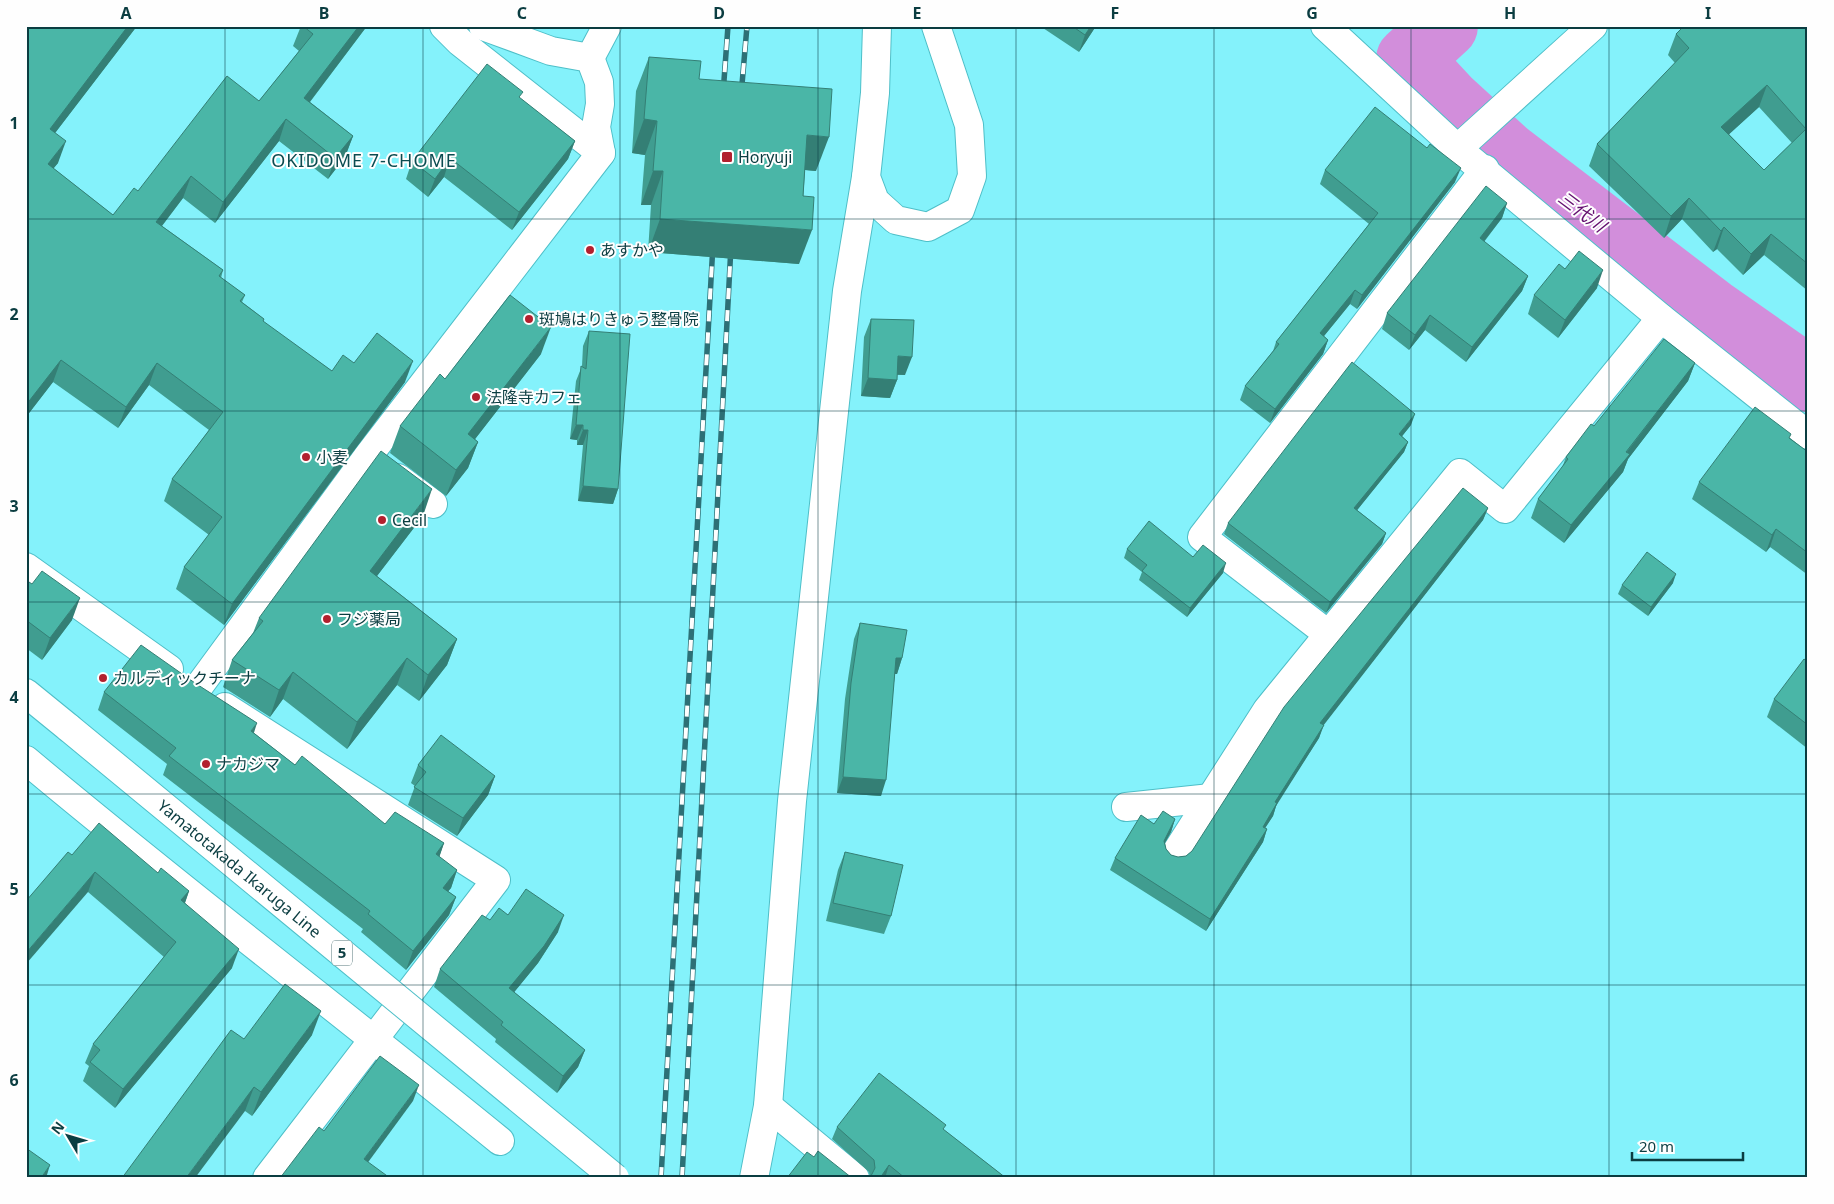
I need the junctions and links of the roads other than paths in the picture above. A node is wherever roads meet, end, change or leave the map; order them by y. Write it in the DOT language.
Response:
graph roads {
  1 [pos="444,26"];
  2 [pos="483,26"];
  3 [pos="607,26"];
  4 [pos="877,26"];
  5 [pos="936,26"];
  6 [pos="1325,26"];
  7 [pos="1593,26"];
  8 [pos="590,58"];
  9 [pos="1462,145"];
  10 [pos="601,153"];
  11 [pos="1485,169"];
  12 [pos="866,177"];
  13 [pos="1660,318"];
  14 [pos="1808,435"];
  15 [pos="368,456"];
  16 [pos="433,504"];
  17 [pos="26,567"];
  18 [pos="1328,634"];
  19 [pos="197,689"];
  20 [pos="26,693"];
  21 [pos="26,760"];
  22 [pos="1211,798"];
  23 [pos="1126,807"];
  24 [pos="1175,854"];
  25 [pos="374,1038"];
  26 [pos="768,1106"];
  27 [pos="500,1141"];
  28 [pos="267,1178"];
  29 [pos="615,1178"];
  30 [pos="754,1178"];
  31 [pos="855,1178"];
  1 -- 10 [label="street"];
  2 -- 8 [label="street"];
  3 -- 8 [label="street"];
  4 -- 12 [label="street"];
  5 -- 12 [label="street"];
  6 -- 9 [label="street"];
  7 -- 9 [label="street"];
  8 -- 10 [label="street"];
  9 -- 11 [label="street"];
  10 -- 15 [label="street"];
  11 -- 13 [label="street"];
  11 -- 18 [label="street"];
  12 -- 26 [label="street"];
  13 -- 14 [label="street"];
  13 -- 18 [label="street"];
  15 -- 16 [label="street"];
  15 -- 19 [label="street"];
  17 -- 19 [label="street"];
  18 -- 22 [label="street"];
  19 -- 25 [label="street"];
  20 -- 29 [label="street, Yamatotakada Ikaruga Line / 5, bridge"];
  21 -- 25 [label="street"];
  22 -- 23 [label="street"];
  22 -- 24 [label="street"];
  25 -- 27 [label="street"];
  25 -- 28 [label="street"];
  26 -- 30 [label="street"];
  26 -- 31 [label="street"];
}
